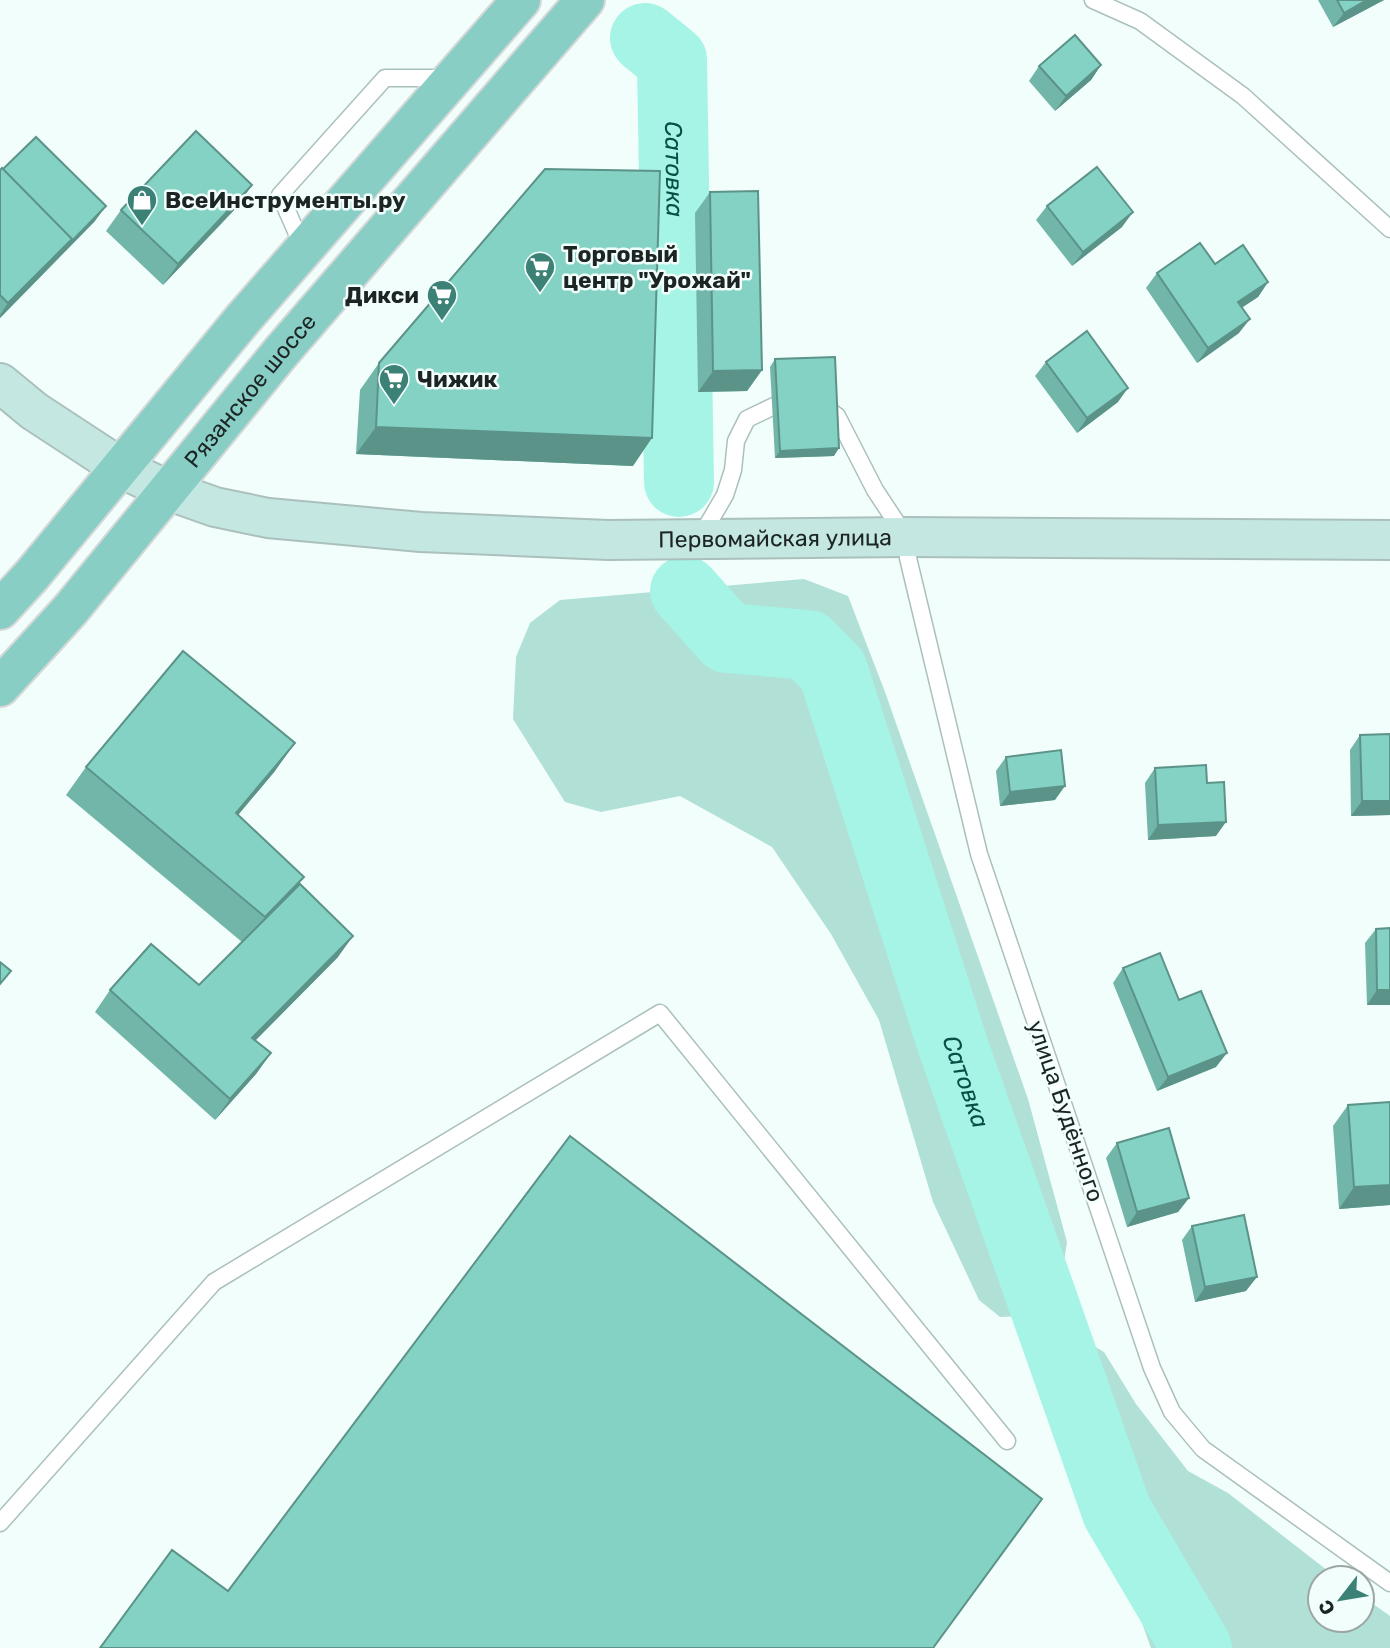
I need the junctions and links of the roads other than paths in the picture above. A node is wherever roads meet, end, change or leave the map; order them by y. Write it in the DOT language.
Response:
graph roads {
  1 [pos="522,0"];
  2 [pos="585,0"];
  3 [pos="1093,0"];
  4 [pos="453,79"];
  5 [pos="1390,229"];
  6 [pos="304,249"];
  7 [pos="0,383"];
  8 [pos="121,468"];
  9 [pos="167,489"];
  10 [pos="906,537"];
  11 [pos="700,538"];
  12 [pos="1390,540"];
  13 [pos="0,610"];
  14 [pos="0,687"];
  15 [pos="1007,1441"];
  16 [pos="0,1523"];
  17 [pos="1390,1583"];
  1 -- 4 [label="main road"];
  2 -- 9 [label="main road, Рязанское шоссе"];
  3 -- 5 [label="lane"];
  4 -- 6 [label="main road"];
  4 -- 6 [label="lane"];
  6 -- 8 [label="main road"];
  7 -- 8 [label="main road, Первомайская улица"];
  8 -- 9 [label="main road, Первомайская улица"];
  8 -- 13 [label="main road"];
  9 -- 11 [label="main road, Первомайская улица"];
  9 -- 14 [label="main road, Рязанское шоссе"];
  10 -- 11 [label="main road, Первомайская улица"];
  10 -- 11 [label="lane"];
  10 -- 12 [label="main road, Первомайская улица"];
  10 -- 17 [label="lane, улица Будённого"];
  15 -- 16 [label="lane"];
}
